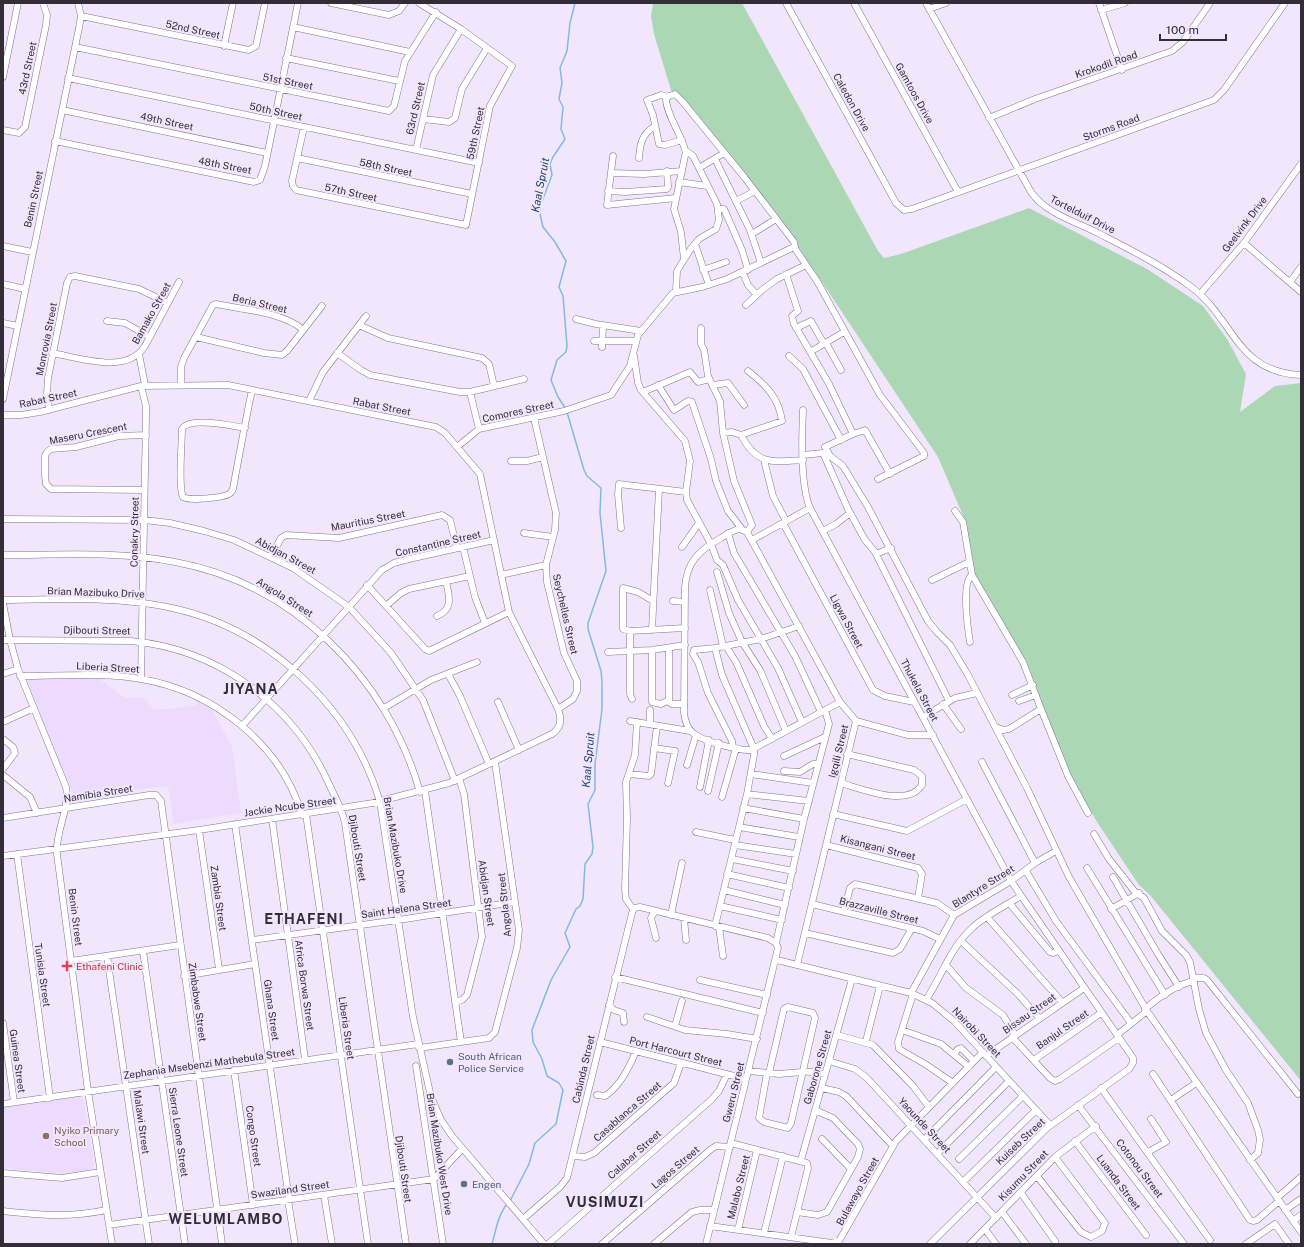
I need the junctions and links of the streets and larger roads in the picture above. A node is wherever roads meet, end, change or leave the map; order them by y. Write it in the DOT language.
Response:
graph roads {
  1 [pos="18,3"];
  2 [pos="43,3"];
  3 [pos="78,3"];
  4 [pos="233,3"];
  5 [pos="265,3"];
  6 [pos="298,3"];
  7 [pos="331,3"];
  8 [pos="405,3"];
  9 [pos="419,3"];
  10 [pos="786,3"];
  11 [pos="854,3"];
  12 [pos="926,3"];
  13 [pos="946,3"];
  14 [pos="1099,3"];
  15 [pos="1125,3"];
  16 [pos="1210,3"];
  17 [pos="1285,3"];
  18 [pos="929,9"];
  19 [pos="1101,10"];
  20 [pos="436,12"];
  21 [pos="81,16"];
  22 [pos="293,27"];
  23 [pos="461,29"];
  24 [pos="224,46"];
  25 [pos="74,47"];
  26 [pos="487,48"];
  27 [pos="410,52"];
  28 [pos="286,58"];
  29 [pos="4,66"];
  30 [pos="1122,70"];
  31 [pos="3,78"];
  32 [pos="68,78"];
  33 [pos="399,81"];
  34 [pos="279,89"];
  35 [pos="668,97"];
  36 [pos="62,110"];
  37 [pos="989,118"];
  38 [pos="423,119"];
  39 [pos="273,120"];
  40 [pos="655,126"];
  41 [pos="304,127"];
  42 [pos="3,130"];
  43 [pos="682,140"];
  44 [pos="55,141"];
  45 [pos="416,150"];
  46 [pos="267,152"];
  47 [pos="686,152"];
  48 [pos="724,153"];
  49 [pos="613,156"];
  50 [pos="297,158"];
  51 [pos="639,158"];
  52 [pos="715,160"];
  53 [pos="479,163"];
  54 [pos="1301,164"];
  55 [pos="699,168"];
  56 [pos="1019,170"];
  57 [pos="667,171"];
  58 [pos="682,171"];
  59 [pos="611,173"];
  60 [pos="680,182"];
  61 [pos="707,186"];
  62 [pos="608,191"];
  63 [pos="755,192"];
  64 [pos="958,192"];
  65 [pos="472,194"];
  66 [pos="676,198"];
  67 [pos="736,201"];
  68 [pos="719,209"];
  69 [pos="901,209"];
  70 [pos="776,219"];
  71 [pos="467,224"];
  72 [pos="752,234"];
  73 [pos="1244,243"];
  74 [pos="695,244"];
  75 [pos="3,246"];
  76 [pos="795,247"];
  77 [pos="32,252"];
  78 [pos="684,259"];
  79 [pos="726,262"];
  80 [pos="761,263"];
  81 [pos="806,265"];
  82 [pos="1301,267"];
  83 [pos="703,270"];
  84 [pos="745,271"];
  85 [pos="786,274"];
  86 [pos="179,282"];
  87 [pos="1290,282"];
  88 [pos="3,284"];
  89 [pos="709,286"];
  90 [pos="25,289"];
  91 [pos="676,291"];
  92 [pos="1301,292"];
  93 [pos="1200,294"];
  94 [pos="757,295"];
  95 [pos="168,303"];
  96 [pos="746,305"];
  97 [pos="322,306"];
  98 [pos="366,316"];
  99 [pos="576,319"];
  100 [pos="106,321"];
  101 [pos="3,323"];
  102 [pos="359,325"];
  103 [pos="795,325"];
  104 [pos="18,326"];
  105 [pos="603,326"];
  106 [pos="787,326"];
  107 [pos="701,328"];
  108 [pos="303,330"];
  109 [pos="641,331"];
  110 [pos="844,332"];
  111 [pos="196,337"];
  112 [pos="150,338"];
  113 [pos="594,341"];
  114 [pos="635,341"];
  115 [pos="825,343"];
  116 [pos="602,344"];
  117 [pos="810,352"];
  118 [pos="52,353"];
  119 [pos="337,353"];
  120 [pos="139,354"];
  121 [pos="634,354"];
  122 [pos="789,356"];
  123 [pos="841,370"];
  124 [pos="748,371"];
  125 [pos="1301,375"];
  126 [pos="524,378"];
  127 [pos="711,382"];
  128 [pos="181,385"];
  129 [pos="658,385"];
  130 [pos="143,386"];
  131 [pos="494,386"];
  132 [pos="252,390"];
  133 [pos="470,392"];
  134 [pos="643,392"];
  135 [pos="3,399"];
  136 [pos="309,401"];
  137 [pos="744,406"];
  138 [pos="49,410"];
  139 [pos="803,410"];
  140 [pos="3,415"];
  141 [pos="534,418"];
  142 [pos="244,428"];
  143 [pos="479,430"];
  144 [pos="723,433"];
  145 [pos="853,434"];
  146 [pos="146,435"];
  147 [pos="741,435"];
  148 [pos="841,440"];
  149 [pos="457,447"];
  150 [pos="543,457"];
  151 [pos="803,458"];
  152 [pos="764,460"];
  153 [pos="511,461"];
  154 [pos="890,474"];
  155 [pos="878,480"];
  156 [pos="659,489"];
  157 [pos="144,490"];
  158 [pos="686,492"];
  159 [pos="810,508"];
  160 [pos="955,511"];
  161 [pos="850,513"];
  162 [pos="3,519"];
  163 [pos="144,520"];
  164 [pos="784,522"];
  165 [pos="699,523"];
  166 [pos="621,528"];
  167 [pos="745,530"];
  168 [pos="823,531"];
  169 [pos="524,533"];
  170 [pos="728,533"];
  171 [pos="553,537"];
  172 [pos="494,540"];
  173 [pos="752,540"];
  174 [pos="711,544"];
  175 [pos="682,547"];
  176 [pos="460,548"];
  177 [pos="891,548"];
  178 [pos="876,554"];
  179 [pos="3,555"];
  180 [pos="271,557"];
  181 [pos="144,558"];
  182 [pos="969,562"];
  183 [pos="546,565"];
  184 [pos="718,572"];
  185 [pos="501,575"];
  186 [pos="972,575"];
  187 [pos="470,576"];
  188 [pos="932,580"];
  189 [pos="446,581"];
  190 [pos="367,585"];
  191 [pos="710,590"];
  192 [pos="3,601"];
  193 [pos="654,601"];
  194 [pos="674,601"];
  195 [pos="143,602"];
  196 [pos="685,602"];
  197 [pos="387,605"];
  198 [pos="349,606"];
  199 [pos="510,612"];
  200 [pos="437,616"];
  201 [pos="485,623"];
  202 [pos="799,626"];
  203 [pos="685,628"];
  204 [pos="652,630"];
  205 [pos="630,631"];
  206 [pos="780,633"];
  207 [pos="322,634"];
  208 [pos="761,638"];
  209 [pos="6,640"];
  210 [pos="142,642"];
  211 [pos="742,642"];
  212 [pos="970,642"];
  213 [pos="685,645"];
  214 [pos="724,646"];
  215 [pos="669,648"];
  216 [pos="715,648"];
  217 [pos="652,650"];
  218 [pos="632,651"];
  219 [pos="608,652"];
  220 [pos="477,662"];
  221 [pos="18,668"];
  222 [pos="293,669"];
  223 [pos="3,674"];
  224 [pos="448,674"];
  225 [pos="20,676"];
  226 [pos="141,679"];
  227 [pos="1033,686"];
  228 [pos="416,690"];
  229 [pos="977,693"];
  230 [pos="1036,695"];
  231 [pos="1012,696"];
  232 [pos="267,698"];
  233 [pos="632,699"];
  234 [pos="669,700"];
  235 [pos="1019,701"];
  236 [pos="498,702"];
  237 [pos="840,702"];
  238 [pos="914,702"];
  239 [pos="946,703"];
  240 [pos="684,704"];
  241 [pos="34,708"];
  242 [pos="384,708"];
  243 [pos="558,709"];
  244 [pos="1041,709"];
  245 [pos="650,710"];
  246 [pos="823,711"];
  247 [pos="922,717"];
  248 [pos="561,721"];
  249 [pos="630,721"];
  250 [pos="856,721"];
  251 [pos="3,722"];
  252 [pos="637,722"];
  253 [pos="802,722"];
  254 [pos="650,724"];
  255 [pos="242,726"];
  256 [pos="656,726"];
  257 [pos="996,727"];
  258 [pos="961,729"];
  259 [pos="690,730"];
  260 [pos="786,731"];
  261 [pos="933,735"];
  262 [pos="696,736"];
  263 [pos="825,737"];
  264 [pos="3,739"];
  265 [pos="772,739"];
  266 [pos="708,740"];
  267 [pos="719,743"];
  268 [pos="734,747"];
  269 [pos="654,748"];
  270 [pos="754,748"];
  271 [pos="519,750"];
  272 [pos="847,754"];
  273 [pos="784,756"];
  274 [pos="982,762"];
  275 [pos="492,763"];
  276 [pos="817,764"];
  277 [pos="687,765"];
  278 [pos="3,769"];
  279 [pos="784,771"];
  280 [pos="629,774"];
  281 [pos="751,774"];
  282 [pos="3,775"];
  283 [pos="457,780"];
  284 [pos="668,783"];
  285 [pos="813,783"];
  286 [pos="841,783"];
  287 [pos="700,787"];
  288 [pos="423,791"];
  289 [pos="708,791"];
  290 [pos="747,794"];
  291 [pos="722,797"];
  292 [pos="966,799"];
  293 [pos="809,801"];
  294 [pos="380,802"];
  295 [pos="66,807"];
  296 [pos="743,808"];
  297 [pos="341,809"];
  298 [pos="37,813"];
  299 [pos="1088,813"];
  300 [pos="833,814"];
  301 [pos="304,815"];
  302 [pos="3,818"];
  303 [pos="804,818"];
  304 [pos="272,819"];
  305 [pos="235,824"];
  306 [pos="739,828"];
  307 [pos="199,830"];
  308 [pos="696,832"];
  309 [pos="164,834"];
  310 [pos="1094,834"];
  311 [pos="799,837"];
  312 [pos="735,843"];
  313 [pos="826,845"];
  314 [pos="57,849"];
  315 [pos="1056,851"];
  316 [pos="17,854"];
  317 [pos="796,854"];
  318 [pos="3,856"];
  319 [pos="732,859"];
  320 [pos="682,863"];
  321 [pos="1035,863"];
  322 [pos="1087,868"];
  323 [pos="793,871"];
  324 [pos="1026,871"];
  325 [pos="727,874"];
  326 [pos="1113,878"];
  327 [pos="1011,881"];
  328 [pos="789,888"];
  329 [pos="724,890"];
  330 [pos="1139,893"];
  331 [pos="1021,896"];
  332 [pos="918,898"];
  333 [pos="1126,901"];
  334 [pos="515,902"];
  335 [pos="812,904"];
  336 [pos="1010,904"];
  337 [pos="785,905"];
  338 [pos="720,906"];
  339 [pos="479,908"];
  340 [pos="634,908"];
  341 [pos="1111,909"];
  342 [pos="655,911"];
  343 [pos="844,911"];
  344 [pos="443,913"];
  345 [pos="671,915"];
  346 [pos="954,915"];
  347 [pos="988,917"];
  348 [pos="684,918"];
  349 [pos="398,920"];
  350 [pos="782,920"];
  351 [pos="360,925"];
  352 [pos="717,926"];
  353 [pos="912,928"];
  354 [pos="324,930"];
  355 [pos="805,933"];
  356 [pos="288,935"];
  357 [pos="656,938"];
  358 [pos="940,939"];
  359 [pos="252,940"];
  360 [pos="686,940"];
  361 [pos="961,941"];
  362 [pos="776,944"];
  363 [pos="180,945"];
  364 [pos="143,951"];
  365 [pos="1058,951"];
  366 [pos="107,956"];
  367 [pos="723,956"];
  368 [pos="776,960"];
  369 [pos="71,961"];
  370 [pos="255,964"];
  371 [pos="797,965"];
  372 [pos="946,965"];
  373 [pos="219,970"];
  374 [pos="184,976"];
  375 [pos="615,977"];
  376 [pos="852,979"];
  377 [pos="700,980"];
  378 [pos="1194,980"];
  379 [pos="880,986"];
  380 [pos="1179,987"];
  381 [pos="1084,988"];
  382 [pos="912,993"];
  383 [pos="768,995"];
  384 [pos="1165,995"];
  385 [pos="926,1000"];
  386 [pos="682,1001"];
  387 [pos="455,1002"];
  388 [pos="1062,1002"];
  389 [pos="609,1005"];
  390 [pos="1146,1010"];
  391 [pos="1101,1013"];
  392 [pos="763,1014"];
  393 [pos="646,1017"];
  394 [pos="1039,1018"];
  395 [pos="624,1022"];
  396 [pos="3,1023"];
  397 [pos="1131,1023"];
  398 [pos="675,1026"];
  399 [pos="902,1030"];
  400 [pos="836,1035"];
  401 [pos="1013,1036"];
  402 [pos="1118,1036"];
  403 [pos="757,1039"];
  404 [pos="866,1041"];
  405 [pos="461,1042"];
  406 [pos="600,1042"];
  407 [pos="419,1046"];
  408 [pos="377,1049"];
  409 [pos="636,1051"];
  410 [pos="341,1054"];
  411 [pos="954,1054"];
  412 [pos="985,1054"];
  413 [pos="306,1059"];
  414 [pos="1034,1060"];
  415 [pos="829,1061"];
  416 [pos="974,1061"];
  417 [pos="681,1063"];
  418 [pos="1133,1063"];
  419 [pos="270,1065"];
  420 [pos="416,1066"];
  421 [pos="968,1067"];
  422 [pos="996,1067"];
  423 [pos="234,1070"];
  424 [pos="749,1071"];
  425 [pos="802,1071"];
  426 [pos="768,1073"];
  427 [pos="726,1074"];
  428 [pos="825,1074"];
  429 [pos="1153,1074"];
  430 [pos="198,1076"];
  431 [pos="746,1079"];
  432 [pos="162,1080"];
  433 [pos="1010,1081"];
  434 [pos="953,1083"];
  435 [pos="1196,1083"];
  436 [pos="126,1085"];
  437 [pos="822,1088"];
  438 [pos="1101,1088"];
  439 [pos="88,1091"];
  440 [pos="1298,1094"];
  441 [pos="597,1095"];
  442 [pos="1023,1096"];
  443 [pos="50,1098"];
  444 [pos="1171,1100"];
  445 [pos="14,1102"];
  446 [pos="3,1104"];
  447 [pos="1078,1105"];
  448 [pos="929,1107"];
  449 [pos="815,1110"];
  450 [pos="1036,1110"];
  451 [pos="1151,1118"];
  452 [pos="911,1126"];
  453 [pos="1050,1126"];
  454 [pos="1096,1126"];
  455 [pos="822,1139"];
  456 [pos="924,1140"];
  457 [pos="1075,1141"];
  458 [pos="730,1145"];
  459 [pos="893,1146"];
  460 [pos="462,1149"];
  461 [pos="757,1150"];
  462 [pos="1148,1152"];
  463 [pos="937,1154"];
  464 [pos="573,1156"];
  465 [pos="783,1156"];
  466 [pos="1055,1157"];
  467 [pos="959,1159"];
  468 [pos="801,1160"];
  469 [pos="1250,1160"];
  470 [pos="851,1169"];
  471 [pos="100,1172"];
  472 [pos="3,1173"];
  473 [pos="1037,1176"];
  474 [pos="1301,1178"];
  475 [pos="434,1179"];
  476 [pos="963,1182"];
  477 [pos="396,1184"];
  478 [pos="360,1189"];
  479 [pos="1021,1193"];
  480 [pos="324,1195"];
  481 [pos="976,1196"];
  482 [pos="288,1199"];
  483 [pos="1278,1199"];
  484 [pos="1301,1199"];
  485 [pos="253,1204"];
  486 [pos="106,1210"];
  487 [pos="217,1210"];
  488 [pos="714,1210"];
  489 [pos="1285,1210"];
  490 [pos="3,1211"];
  491 [pos="797,1212"];
  492 [pos="1002,1212"];
  493 [pos="181,1215"];
  494 [pos="1301,1215"];
  495 [pos="996,1218"];
  496 [pos="523,1219"];
  497 [pos="146,1220"];
  498 [pos="1293,1221"];
  499 [pos="109,1225"];
  500 [pos="710,1226"];
  501 [pos="985,1229"];
  502 [pos="738,1230"];
  503 [pos="1300,1230"];
  504 [pos="764,1233"];
  505 [pos="1146,1234"];
  506 [pos="791,1237"];
  507 [pos="1210,1240"];
  508 [pos="111,1244"];
  509 [pos="150,1244"];
  510 [pos="186,1244"];
  511 [pos="222,1244"];
  512 [pos="296,1244"];
  513 [pos="332,1244"];
  514 [pos="368,1244"];
  515 [pos="406,1244"];
  516 [pos="444,1244"];
  517 [pos="544,1244"];
  518 [pos="548,1244"];
  519 [pos="602,1244"];
  520 [pos="654,1244"];
  521 [pos="706,1244"];
  522 [pos="930,1244"];
  523 [pos="970,1244"];
  524 [pos="996,1244"];
  525 [pos="1026,1244"];
  526 [pos="1056,1244"];
  527 [pos="1184,1244"];
  528 [pos="1246,1244"];
  529 [pos="1289,1244"];
  1 -- 29 [label="street"];
  2 -- 42 [label="street, 43rd Street"];
  3 -- 21 [label="street, Benin Street"];
  4 -- 24 [label="street"];
  5 -- 24 [label="street, 52nd Street"];
  6 -- 22 [label="street, 48th Street"];
  7 -- 8 [label="street"];
  9 -- 20 [label="street, 59th Street"];
  10 -- 69 [label="street, Caledon Drive"];
  11 -- 64 [label="street, Gamtoos Drive"];
  12 -- 18 [label="street, Tortelduif Drive"];
  13 -- 18 [label="street"];
  14 -- 19 [label="street"];
  15 -- 19 [label="street"];
  16 -- 30 [label="street, Krokodil Road"];
  17 -- 56 [label="street, Storms Road"];
  18 -- 37 [label="street, Tortelduif Drive"];
  19 -- 30 [label="street"];
  20 -- 23 [label="street, 59th Street"];
  20 -- 27 [label="street, 51st Street"];
  21 -- 24 [label="street, 52nd Street"];
  21 -- 25 [label="street, Benin Street"];
  22 -- 27 [label="street"];
  22 -- 28 [label="street, 48th Street"];
  23 -- 26 [label="street, 59th Street"];
  23 -- 38 [label="street, 63rd Street"];
  25 -- 32 [label="street, Benin Street"];
  25 -- 34 [label="street, 51st Street"];
  26 -- 38 [label="street"];
  26 -- 53 [label="street, 59th Street"];
  27 -- 33 [label="street, 51st Street"];
  28 -- 33 [label="street"];
  28 -- 34 [label="street, 48th Street"];
  29 -- 31 [label="street"];
  30 -- 37 [label="street, Krokodil Road"];
  32 -- 36 [label="street, Benin Street"];
  32 -- 39 [label="street, 50th Street"];
  33 -- 34 [label="street, 51st Street"];
  34 -- 39 [label="street, 48th Street"];
  35 -- 40 [label="street"];
  35 -- 43 [label="street"];
  35 -- 48 [label="street"];
  36 -- 44 [label="street, Benin Street"];
  36 -- 46 [label="street, 49th Street"];
  37 -- 56 [label="street, Tortelduif Drive"];
  38 -- 45 [label="street, 63rd Street"];
  39 -- 41 [label="street, 50th Street"];
  39 -- 46 [label="street, 48th Street"];
  40 -- 43 [label="street"];
  40 -- 51 [label="street"];
  41 -- 45 [label="street, 50th Street"];
  41 -- 50 [label="street, 57th Street"];
  43 -- 47 [label="street"];
  44 -- 46 [label="street, 48th Street"];
  44 -- 77 [label="street, Benin Street"];
  45 -- 53 [label="street, 50th Street"];
  47 -- 55 [label="street"];
  47 -- 58 [label="street"];
  48 -- 52 [label="street"];
  48 -- 63 [label="street"];
  49 -- 59 [label="street"];
  50 -- 65 [label="street, 58th Street"];
  50 -- 71 [label="street, 57th Street"];
  52 -- 55 [label="street"];
  52 -- 67 [label="street"];
  53 -- 65 [label="street, 59th Street"];
  54 -- 73 [label="street, Geelvink Drive"];
  55 -- 61 [label="street"];
  56 -- 64 [label="street, Storms Road"];
  56 -- 93 [label="street, Tortelduif Drive"];
  57 -- 58 [label="street"];
  57 -- 59 [label="street"];
  57 -- 62 [label="street"];
  58 -- 60 [label="street"];
  59 -- 62 [label="street"];
  60 -- 61 [label="street"];
  60 -- 66 [label="street"];
  61 -- 68 [label="street"];
  62 -- 66 [label="street"];
  63 -- 67 [label="street"];
  63 -- 70 [label="street"];
  64 -- 69 [label="street, Storms Road"];
  65 -- 71 [label="street, 59th Street"];
  66 -- 78 [label="street"];
  67 -- 72 [label="street"];
  68 -- 74 [label="street"];
  68 -- 84 [label="street"];
  70 -- 72 [label="street"];
  70 -- 76 [label="street"];
  72 -- 80 [label="street"];
  73 -- 87 [label="street"];
  73 -- 93 [label="street, Geelvink Drive"];
  74 -- 78 [label="street"];
  74 -- 83 [label="street"];
  75 -- 77 [label="street"];
  76 -- 80 [label="street"];
  76 -- 81 [label="street"];
  77 -- 90 [label="street, Benin Street"];
  78 -- 91 [label="street"];
  79 -- 83 [label="street"];
  80 -- 84 [label="street"];
  81 -- 85 [label="street"];
  81 -- 110 [label="street"];
  82 -- 87 [label="street"];
  83 -- 89 [label="street"];
  84 -- 89 [label="street"];
  84 -- 94 [label="street"];
  85 -- 94 [label="street"];
  85 -- 103 [label="street"];
  86 -- 95 [label="street, Bamako Street"];
  87 -- 92 [label="street"];
  88 -- 90 [label="street"];
  89 -- 91 [label="street"];
  90 -- 104 [label="street, Benin Street"];
  91 -- 109 [label="street"];
  93 -- 125 [label="street, Tortelduif Drive"];
  94 -- 96 [label="street"];
  95 -- 112 [label="street, Bamako Street"];
  95 -- 118 [label="street, Monrovia Street"];
  97 -- 108 [label="street"];
  98 -- 102 [label="street"];
  99 -- 105 [label="street"];
  100 -- 112 [label="street"];
  101 -- 104 [label="street"];
  102 -- 119 [label="street"];
  102 -- 131 [label="street"];
  103 -- 106 [label="street"];
  103 -- 115 [label="street"];
  103 -- 117 [label="street"];
  104 -- 135 [label="street, Benin Street"];
  105 -- 109 [label="street"];
  105 -- 116 [label="street"];
  107 -- 127 [label="street"];
  108 -- 111 [label="street"];
  108 -- 111 [label="street, Beria Street"];
  109 -- 114 [label="street"];
  110 -- 115 [label="street"];
  110 -- 154 [label="street"];
  111 -- 128 [label="street"];
  112 -- 120 [label="street, Bamako Street"];
  113 -- 116 [label="street"];
  114 -- 116 [label="street"];
  114 -- 121 [label="street"];
  115 -- 117 [label="street"];
  115 -- 123 [label="street"];
  117 -- 145 [label="street"];
  118 -- 120 [label="street, Bamako Street"];
  118 -- 138 [label="street, Monrovia Street"];
  119 -- 133 [label="street"];
  119 -- 136 [label="street"];
  120 -- 130 [label="street, Bamako Street"];
  121 -- 134 [label="street"];
  121 -- 141 [label="street, Comores Street"];
  122 -- 148 [label="street"];
  124 -- 147 [label="street"];
  126 -- 131 [label="street"];
  127 -- 129 [label="street"];
  127 -- 137 [label="street"];
  127 -- 144 [label="street"];
  128 -- 130 [label="street, Rabat Street"];
  128 -- 132 [label="street, Rabat Street"];
  129 -- 134 [label="street"];
  129 -- 167 [label="street, Igqili Street"];
  130 -- 138 [label="street, Rabat Street"];
  130 -- 146 [label="street, Conakry Street"];
  131 -- 133 [label="street"];
  132 -- 136 [label="street, Rabat Street"];
  132 -- 142 [label="street"];
  133 -- 143 [label="street"];
  134 -- 158 [label="street"];
  136 -- 149 [label="street, Rabat Street"];
  138 -- 140 [label="street, Rabat Street"];
  139 -- 151 [label="street, Thukela Street"];
  141 -- 143 [label="street, Comores Street"];
  141 -- 150 [label="street, Seychelles Street"];
  142 -- 142 [label="street"];
  143 -- 149 [label="street, Comores Street"];
  144 -- 147 [label="street"];
  144 -- 167 [label="street"];
  145 -- 148 [label="street"];
  145 -- 154 [label="street"];
  146 -- 157 [label="street, Conakry Street"];
  146 -- 157 [label="street, Maseru Crescent"];
  147 -- 152 [label="street"];
  148 -- 177 [label="street"];
  149 -- 172 [label="street, Rabat Street"];
  150 -- 153 [label="street"];
  150 -- 171 [label="street, Seychelles Street"];
  151 -- 152 [label="street"];
  151 -- 159 [label="street, Thukela Street"];
  151 -- 161 [label="street"];
  152 -- 164 [label="street, Ligwa Street"];
  154 -- 155 [label="street"];
  156 -- 158 [label="street"];
  156 -- 166 [label="street"];
  156 -- 193 [label="street"];
  157 -- 163 [label="street, Conakry Street"];
  158 -- 165 [label="street"];
  159 -- 164 [label="street"];
  159 -- 168 [label="street, Thukela Street"];
  160 -- 182 [label="street"];
  161 -- 168 [label="street"];
  161 -- 178 [label="street"];
  162 -- 163 [label="street, Abidjan Street"];
  163 -- 180 [label="street, Abidjan Street"];
  163 -- 181 [label="street, Conakry Street"];
  164 -- 173 [label="street"];
  164 -- 238 [label="street, Ligwa Street"];
  165 -- 174 [label="street"];
  165 -- 175 [label="street"];
  167 -- 170 [label="street"];
  167 -- 173 [label="street, Igqili Street"];
  168 -- 238 [label="street, Thukela Street"];
  169 -- 171 [label="street"];
  170 -- 174 [label="street"];
  170 -- 206 [label="street, Gweru Street"];
  171 -- 183 [label="street, Seychelles Street"];
  172 -- 176 [label="street, Constantine Street"];
  172 -- 185 [label="street, Rabat Street"];
  173 -- 202 [label="street, Igqili Street"];
  174 -- 196 [label="street"];
  174 -- 208 [label="street"];
  176 -- 180 [label="street, Mauritius Street"];
  176 -- 187 [label="street"];
  176 -- 190 [label="street, Constantine Street"];
  177 -- 178 [label="street"];
  177 -- 229 [label="street"];
  178 -- 239 [label="street"];
  179 -- 181 [label="street, Angola Street"];
  180 -- 198 [label="street, Abidjan Street"];
  181 -- 195 [label="street, Conakry Street"];
  181 -- 207 [label="street, Angola Street"];
  182 -- 186 [label="street"];
  182 -- 188 [label="street"];
  183 -- 185 [label="street"];
  183 -- 243 [label="street, Seychelles Street"];
  184 -- 211 [label="street"];
  185 -- 199 [label="street, Rabat Street"];
  186 -- 212 [label="street"];
  186 -- 227 [label="street"];
  187 -- 189 [label="street"];
  187 -- 201 [label="street"];
  189 -- 197 [label="street"];
  189 -- 200 [label="street"];
  190 -- 197 [label="street"];
  190 -- 198 [label="street, Constantine Street"];
  191 -- 214 [label="street"];
  192 -- 195 [label="street, Brian Mazibuko Drive"];
  192 -- 209 [label="street, Benin Street"];
  193 -- 204 [label="street"];
  193 -- 205 [label="street"];
  194 -- 196 [label="street"];
  195 -- 210 [label="street, Conakry Street"];
  195 -- 222 [label="street, Brian Mazibuko Drive"];
  196 -- 203 [label="street"];
  197 -- 201 [label="street"];
  198 -- 207 [label="street, Constantine Street"];
  198 -- 228 [label="street, Abidjan Street"];
  199 -- 201 [label="street"];
  199 -- 243 [label="street, Rabat Street"];
  202 -- 206 [label="street"];
  202 -- 237 [label="street, Igqili Street"];
  203 -- 204 [label="street"];
  203 -- 213 [label="street"];
  204 -- 205 [label="street"];
  205 -- 218 [label="street"];
  206 -- 208 [label="street"];
  206 -- 246 [label="street, Gweru Street"];
  207 -- 222 [label="street, Constantine Street"];
  207 -- 242 [label="street, Angola Street"];
  208 -- 211 [label="street"];
  208 -- 253 [label="street"];
  209 -- 210 [label="street, Djibouti Street"];
  209 -- 221 [label="street, Benin Street"];
  210 -- 226 [label="street, Conakry Street"];
  210 -- 232 [label="street, Djibouti Street"];
  211 -- 214 [label="street"];
  211 -- 260 [label="street"];
  213 -- 215 [label="street"];
  213 -- 240 [label="street"];
  214 -- 216 [label="street"];
  214 -- 265 [label="street"];
  215 -- 217 [label="street"];
  215 -- 234 [label="street"];
  216 -- 268 [label="street"];
  216 -- 270 [label="street"];
  217 -- 218 [label="street"];
  217 -- 234 [label="street"];
  218 -- 219 [label="street"];
  218 -- 233 [label="street"];
  220 -- 224 [label="street"];
  221 -- 223 [label="street"];
  221 -- 225 [label="street, Benin Street"];
  222 -- 232 [label="street, Constantine Street"];
  222 -- 294 [label="street, Brian Mazibuko Drive"];
  224 -- 228 [label="street"];
  224 -- 275 [label="street, Angola Street"];
  225 -- 226 [label="street, Liberia Street"];
  225 -- 241 [label="street, Benin Street"];
  226 -- 255 [label="street, Liberia Street"];
  227 -- 230 [label="street"];
  227 -- 231 [label="street"];
  228 -- 242 [label="street"];
  228 -- 283 [label="street, Abidjan Street"];
  229 -- 239 [label="street"];
  229 -- 257 [label="street"];
  230 -- 235 [label="street"];
  230 -- 244 [label="street"];
  232 -- 255 [label="street, Constantine Street"];
  232 -- 297 [label="street, Djibouti Street"];
  234 -- 240 [label="street"];
  236 -- 271 [label="street"];
  237 -- 246 [label="street"];
  237 -- 250 [label="street, Igqili Street"];
  238 -- 247 [label="street, Thukela Street"];
  239 -- 247 [label="street"];
  239 -- 258 [label="street"];
  240 -- 259 [label="street"];
  241 -- 251 [label="street"];
  241 -- 295 [label="street, Benin Street"];
  242 -- 288 [label="street, Angola Street"];
  243 -- 248 [label="street, Rabat Street"];
  244 -- 257 [label="street"];
  244 -- 299 [label="street"];
  245 -- 254 [label="street"];
  246 -- 253 [label="street"];
  246 -- 263 [label="street, Gweru Street"];
  247 -- 261 [label="street, Thukela Street"];
  248 -- 271 [label="street, Jackie Ncube Street"];
  249 -- 252 [label="street"];
  250 -- 261 [label="street"];
  250 -- 272 [label="street, Igqili Street"];
  252 -- 254 [label="street"];
  252 -- 280 [label="street"];
  253 -- 260 [label="street"];
  254 -- 256 [label="street"];
  255 -- 301 [label="street, Liberia Street"];
  256 -- 259 [label="street"];
  256 -- 269 [label="street"];
  257 -- 315 [label="street"];
  259 -- 262 [label="street"];
  260 -- 265 [label="street"];
  261 -- 292 [label="street, Thukela Street"];
  262 -- 266 [label="street"];
  262 -- 277 [label="street"];
  263 -- 273 [label="street"];
  263 -- 276 [label="street, Gweru Street"];
  264 -- 278 [label="street"];
  265 -- 270 [label="street"];
  266 -- 267 [label="street"];
  266 -- 287 [label="street"];
  267 -- 268 [label="street"];
  267 -- 289 [label="street"];
  268 -- 270 [label="street"];
  268 -- 291 [label="street"];
  269 -- 280 [label="street"];
  269 -- 284 [label="street"];
  270 -- 281 [label="street"];
  271 -- 275 [label="street, Jackie Ncube Street"];
  272 -- 286 [label="street, Igqili Street"];
  272 -- 286 [label="street"];
  274 -- 321 [label="street"];
  275 -- 283 [label="street, Jackie Ncube Street"];
  275 -- 334 [label="street, Angola Street"];
  276 -- 279 [label="street"];
  276 -- 285 [label="street, Gweru Street"];
  280 -- 340 [label="street"];
  281 -- 285 [label="street"];
  281 -- 290 [label="street"];
  282 -- 298 [label="street"];
  283 -- 288 [label="street, Jackie Ncube Street"];
  283 -- 339 [label="street, Abidjan Street"];
  285 -- 293 [label="street, Gweru Street"];
  286 -- 300 [label="street, Igqili Street"];
  288 -- 294 [label="street, Jackie Ncube Street"];
  288 -- 344 [label="street, Angola Street"];
  290 -- 293 [label="street"];
  290 -- 296 [label="street"];
  292 -- 300 [label="street"];
  292 -- 327 [label="street, Thukela Street"];
  293 -- 303 [label="street, Gweru Street"];
  294 -- 297 [label="street, Jackie Ncube Street"];
  294 -- 349 [label="street, Brian Mazibuko Drive"];
  295 -- 298 [label="street, Namibia Street"];
  295 -- 309 [label="street, Namibia Street"];
  295 -- 314 [label="street, Benin Street"];
  296 -- 303 [label="street"];
  296 -- 306 [label="street"];
  297 -- 301 [label="street, Jackie Ncube Street"];
  297 -- 351 [label="street, Djibouti Street"];
  298 -- 302 [label="street, Namibia Street"];
  300 -- 313 [label="street, Igqili Street"];
  301 -- 304 [label="street, Jackie Ncube Street"];
  301 -- 354 [label="street, Liberia Street"];
  303 -- 311 [label="street, Gweru Street"];
  304 -- 305 [label="street, Jackie Ncube Street"];
  304 -- 356 [label="street, Africa Borwa Street"];
  305 -- 307 [label="street, Jackie Ncube Street"];
  305 -- 359 [label="street, Ghana Street"];
  306 -- 311 [label="street"];
  306 -- 312 [label="street"];
  307 -- 309 [label="street, Jackie Ncube Street"];
  307 -- 373 [label="street, Zambia Street"];
  308 -- 312 [label="street"];
  309 -- 314 [label="street, Jackie Ncube Street"];
  309 -- 363 [label="street, Zimbabwe Street"];
  310 -- 330 [label="street"];
  311 -- 317 [label="street, Gweru Street"];
  312 -- 317 [label="street"];
  312 -- 319 [label="street"];
  313 -- 332 [label="street, Kisangani Street"];
  313 -- 335 [label="street, Igqili Street"];
  314 -- 316 [label="street, Jackie Ncube Street"];
  314 -- 369 [label="street, Benin Street"];
  315 -- 321 [label="street, Blantyre Street"];
  315 -- 390 [label="street"];
  316 -- 318 [label="street, Jackie Ncube Street"];
  316 -- 443 [label="street, Tunisia Street"];
  317 -- 323 [label="street, Gweru Street"];
  319 -- 323 [label="street"];
  319 -- 325 [label="street"];
  320 -- 345 [label="street"];
  321 -- 324 [label="street, Blantyre Street"];
  322 -- 341 [label="street"];
  323 -- 328 [label="street, Gweru Street"];
  324 -- 327 [label="street, Blantyre Street"];
  324 -- 397 [label="street"];
  325 -- 328 [label="street"];
  325 -- 329 [label="street"];
  326 -- 333 [label="street"];
  327 -- 331 [label="street, Thukela Street"];
  327 -- 346 [label="street, Blantyre Street"];
  328 -- 337 [label="street, Gweru Street"];
  329 -- 337 [label="street"];
  329 -- 338 [label="street"];
  330 -- 333 [label="street"];
  330 -- 378 [label="street"];
  331 -- 336 [label="street"];
  331 -- 365 [label="street, Thukela Street"];
  332 -- 343 [label="street"];
  332 -- 346 [label="street"];
  333 -- 341 [label="street"];
  333 -- 380 [label="street"];
  334 -- 339 [label="street, Saint Helena Street"];
  334 -- 405 [label="street, Angola Street"];
  335 -- 343 [label="street, Brazzaville Street"];
  335 -- 355 [label="street, Igqili Street"];
  336 -- 347 [label="street"];
  336 -- 365 [label="street"];
  337 -- 350 [label="street, Gweru Street"];
  338 -- 350 [label="street"];
  338 -- 352 [label="street"];
  339 -- 344 [label="street, Saint Helena Street"];
  339 -- 387 [label="street, Abidjan Street"];
  340 -- 342 [label="street"];
  340 -- 375 [label="street, Cabinda Street"];
  341 -- 384 [label="street"];
  342 -- 345 [label="street"];
  342 -- 357 [label="street"];
  343 -- 353 [label="street, Brazzaville Street"];
  344 -- 349 [label="street, Saint Helena Street"];
  344 -- 387 [label="street, Angola Street"];
  345 -- 348 [label="street"];
  346 -- 358 [label="street, Blantyre Street"];
  347 -- 361 [label="street"];
  347 -- 388 [label="street"];
  348 -- 352 [label="street"];
  348 -- 360 [label="street"];
  349 -- 351 [label="street, Saint Helena Street"];
  349 -- 407 [label="street, Brian Mazibuko Drive"];
  350 -- 362 [label="street, Gweru Street"];
  351 -- 354 [label="street, Saint Helena Street"];
  351 -- 408 [label="street, Djibouti Street"];
  352 -- 362 [label="street"];
  352 -- 367 [label="street"];
  353 -- 355 [label="street"];
  353 -- 358 [label="street, Brazzaville Street"];
  354 -- 356 [label="street, Saint Helena Street"];
  354 -- 410 [label="street, Liberia Street"];
  355 -- 371 [label="street, Igqili Street"];
  356 -- 359 [label="street, Saint Helena Street"];
  356 -- 413 [label="street, Africa Borwa Street"];
  358 -- 382 [label="street, Blantyre Street"];
  359 -- 370 [label="street, Ghana Street"];
  361 -- 372 [label="street"];
  361 -- 394 [label="street"];
  362 -- 368 [label="street, Gweru Street"];
  363 -- 364 [label="street"];
  363 -- 374 [label="street, Zimbabwe Street"];
  364 -- 366 [label="street"];
  364 -- 432 [label="street, Sierra Leone Street"];
  365 -- 381 [label="street, Thukela Street"];
  366 -- 369 [label="street"];
  366 -- 436 [label="street, Malawi Street"];
  368 -- 371 [label="street, Nairobi Street"];
  368 -- 383 [label="street, Gweru Street"];
  369 -- 439 [label="street, Benin Street"];
  370 -- 373 [label="street"];
  370 -- 419 [label="street, Ghana Street"];
  371 -- 376 [label="street, Nairobi Street"];
  372 -- 385 [label="street"];
  372 -- 401 [label="street"];
  373 -- 374 [label="street"];
  374 -- 430 [label="street, Zimbabwe Street"];
  375 -- 389 [label="street, Cabinda Street"];
  375 -- 392 [label="street"];
  376 -- 379 [label="street, Nairobi Street"];
  376 -- 400 [label="street, Gaborone Street"];
  377 -- 383 [label="street"];
  378 -- 380 [label="street"];
  378 -- 440 [label="street"];
  378 -- 469 [label="street"];
  379 -- 382 [label="street, Nairobi Street"];
  379 -- 404 [label="street"];
  380 -- 384 [label="street"];
  381 -- 388 [label="street, Bissau Street"];
  381 -- 391 [label="street, Thukela Street"];
  382 -- 385 [label="street, Nairobi Street"];
  382 -- 399 [label="street, Blantyre Street"];
  383 -- 392 [label="street, Gweru Street"];
  384 -- 390 [label="street"];
  385 -- 412 [label="street, Nairobi Street"];
  386 -- 398 [label="street"];
  387 -- 405 [label="street, Angola Street"];
  388 -- 394 [label="street, Bissau Street"];
  389 -- 395 [label="street"];
  389 -- 406 [label="street, Cabinda Street"];
  390 -- 397 [label="street"];
  390 -- 435 [label="street"];
  391 -- 402 [label="street, Thukela Street"];
  391 -- 414 [label="street, Banjul Street"];
  392 -- 403 [label="street, Gweru Street"];
  393 -- 398 [label="street"];
  394 -- 401 [label="street, Bissau Street"];
  396 -- 445 [label="street, Guinea Street"];
  397 -- 402 [label="street"];
  398 -- 403 [label="street"];
  399 -- 411 [label="street"];
  399 -- 434 [label="street, Blantyre Street"];
  400 -- 404 [label="street"];
  400 -- 415 [label="street, Gaborone Street"];
  401 -- 412 [label="street, Bissau Street"];
  401 -- 414 [label="street"];
  402 -- 414 [label="street"];
  402 -- 418 [label="street, Thukela Street"];
  403 -- 424 [label="street, Gweru Street"];
  404 -- 448 [label="street"];
  405 -- 407 [label="street, Angola Street"];
  406 -- 409 [label="street, Port Harcourt Street"];
  406 -- 464 [label="street, Cabinda Street"];
  407 -- 408 [label="street, Zephania Msebenzi Mathebula Street"];
  407 -- 460 [label="street, Brian Mazibuko Drive"];
  408 -- 410 [label="street, Zephania Msebenzi Mathebula Street"];
  408 -- 477 [label="street, Djibouti Street"];
  409 -- 417 [label="street, Port Harcourt Street"];
  409 -- 441 [label="street"];
  410 -- 413 [label="street, Zephania Msebenzi Mathebula Street"];
  410 -- 478 [label="street, Liberia Street"];
  411 -- 416 [label="street"];
  411 -- 421 [label="street"];
  412 -- 416 [label="street, Bissau Street"];
  412 -- 422 [label="street, Nairobi Street"];
  413 -- 419 [label="street, Zephania Msebenzi Mathebula Street"];
  415 -- 428 [label="street, Gaborone Street"];
  415 -- 452 [label="street, Yaounde Street"];
  416 -- 421 [label="street, Bissau Street"];
  417 -- 427 [label="street, Port Harcourt Street"];
  417 -- 464 [label="street, Casablanca Street"];
  418 -- 438 [label="street, Kuiseb Street"];
  419 -- 423 [label="street, Zephania Msebenzi Mathebula Street"];
  419 -- 482 [label="street, Ghana Street"];
  420 -- 475 [label="street, Brian Mazibuko West Drive"];
  421 -- 434 [label="street, Bissau Street"];
  422 -- 433 [label="street, Nairobi Street"];
  422 -- 456 [label="street"];
  423 -- 430 [label="street, Zephania Msebenzi Mathebula Street"];
  423 -- 485 [label="street, Congo Street"];
  424 -- 426 [label="street"];
  424 -- 431 [label="street, Gweru Street"];
  425 -- 426 [label="street"];
  425 -- 426 [label="street"];
  425 -- 426 [label="street"];
  425 -- 428 [label="street"];
  427 -- 431 [label="street, Port Harcourt Street"];
  427 -- 518 [label="street, Calabar Street"];
  428 -- 437 [label="street, Gaborone Street"];
  429 -- 444 [label="street"];
  430 -- 432 [label="street, Zephania Msebenzi Mathebula Street"];
  430 -- 487 [label="street, Zimbabwe Street"];
  431 -- 458 [label="street, Gweru Street"];
  432 -- 436 [label="street, Zephania Msebenzi Mathebula Street"];
  432 -- 493 [label="street, Sierra Leone Street"];
  433 -- 442 [label="street, Nairobi Street"];
  433 -- 463 [label="street"];
  434 -- 448 [label="street, Bulawayo Street"];
  435 -- 444 [label="street"];
  435 -- 469 [label="street"];
  436 -- 439 [label="street, Zephania Msebenzi Mathebula Street"];
  436 -- 497 [label="street, Malawi Street"];
  437 -- 449 [label="street, Gaborone Street"];
  437 -- 459 [label="street"];
  438 -- 447 [label="street, Kuiseb Street"];
  438 -- 462 [label="street"];
  439 -- 443 [label="street, Zephania Msebenzi Mathebula Street"];
  439 -- 471 [label="street, Benin Street"];
  442 -- 450 [label="street, Nairobi Street"];
  442 -- 467 [label="street"];
  443 -- 445 [label="street, Zephania Msebenzi Mathebula Street"];
  444 -- 483 [label="street"];
  445 -- 446 [label="street, Zephania Msebenzi Mathebula Street"];
  447 -- 453 [label="street, Kuiseb Street"];
  447 -- 454 [label="street, Cotonou Street"];
  448 -- 452 [label="street, Bulawayo Street"];
  449 -- 468 [label="street, Gaborone Street"];
  449 -- 470 [label="street"];
  450 -- 453 [label="street, Nairobi Street"];
  450 -- 476 [label="street"];
  451 -- 462 [label="street"];
  452 -- 456 [label="street, Yaounde Street"];
  452 -- 459 [label="street, Bulawayo Street"];
  453 -- 481 [label="street, Kuiseb Street"];
  454 -- 457 [label="street, Kisumu Street"];
  454 -- 527 [label="street, Cotonou Street"];
  455 -- 470 [label="street"];
  456 -- 463 [label="street, Yaounde Street"];
  457 -- 466 [label="street, Kisumu Street"];
  457 -- 505 [label="street, Luanda Street"];
  458 -- 461 [label="street"];
  458 -- 488 [label="street, Gweru Street"];
  458 -- 519 [label="street, Lagos Street"];
  459 -- 506 [label="street, Bulawayo Street"];
  460 -- 475 [label="street"];
  460 -- 496 [label="street, Brian Mazibuko Drive"];
  461 -- 465 [label="street"];
  461 -- 502 [label="street, Malabo Street"];
  462 -- 507 [label="street"];
  463 -- 476 [label="street, Yaounde Street"];
  464 -- 496 [label="street, Cabinda Street"];
  465 -- 468 [label="street"];
  465 -- 504 [label="street"];
  466 -- 473 [label="street, Kisumu Street"];
  466 -- 473 [label="street"];
  468 -- 491 [label="street"];
  469 -- 483 [label="street"];
  470 -- 491 [label="street"];
  471 -- 472 [label="street"];
  471 -- 486 [label="street, Benin Street"];
  473 -- 479 [label="street, Kisumu Street"];
  474 -- 483 [label="street"];
  475 -- 477 [label="street, Swaziland Street"];
  475 -- 516 [label="street, Brian Mazibuko West Drive"];
  476 -- 481 [label="street, Yaounde Street"];
  477 -- 478 [label="street, Swaziland Street"];
  477 -- 515 [label="street, Djibouti Street"];
  478 -- 480 [label="street, Swaziland Street"];
  478 -- 514 [label="street, Liberia Street"];
  479 -- 492 [label="street, Kisumu Street"];
  479 -- 526 [label="street"];
  480 -- 482 [label="street, Swaziland Street"];
  480 -- 513 [label="street"];
  481 -- 495 [label="street, Yaounde Street"];
  481 -- 522 [label="street, Kuiseb Street"];
  482 -- 485 [label="street, Swaziland Street"];
  482 -- 512 [label="street, Ghana Street"];
  483 -- 489 [label="street"];
  484 -- 489 [label="street"];
  485 -- 487 [label="street, Swaziland Street"];
  486 -- 490 [label="street"];
  486 -- 499 [label="street, Benin Street"];
  487 -- 493 [label="street, Swaziland Street"];
  487 -- 511 [label="street, Zimbabwe Street"];
  488 -- 500 [label="street, Gweru Street"];
  488 -- 520 [label="street"];
  489 -- 498 [label="street"];
  491 -- 506 [label="street"];
  492 -- 495 [label="street, Kisumu Street"];
  492 -- 525 [label="street"];
  493 -- 497 [label="street, Swaziland Street"];
  493 -- 510 [label="street, Sierra Leone Street"];
  494 -- 498 [label="street"];
  495 -- 501 [label="street, Kisumu Street"];
  496 -- 517 [label="street, Brian Mazibuko Drive"];
  497 -- 499 [label="street, Swaziland Street"];
  497 -- 509 [label="street, Malawi Street"];
  498 -- 503 [label="street"];
  499 -- 508 [label="street, Benin Street"];
  500 -- 502 [label="street, Bulawayo Street"];
  500 -- 521 [label="street, Gweru Street"];
  501 -- 523 [label="street, Kisumu Street"];
  501 -- 524 [label="street"];
  502 -- 504 [label="street, Bulawayo Street"];
  504 -- 506 [label="street, Bulawayo Street"];
  528 -- 529 [label="street"];
}
